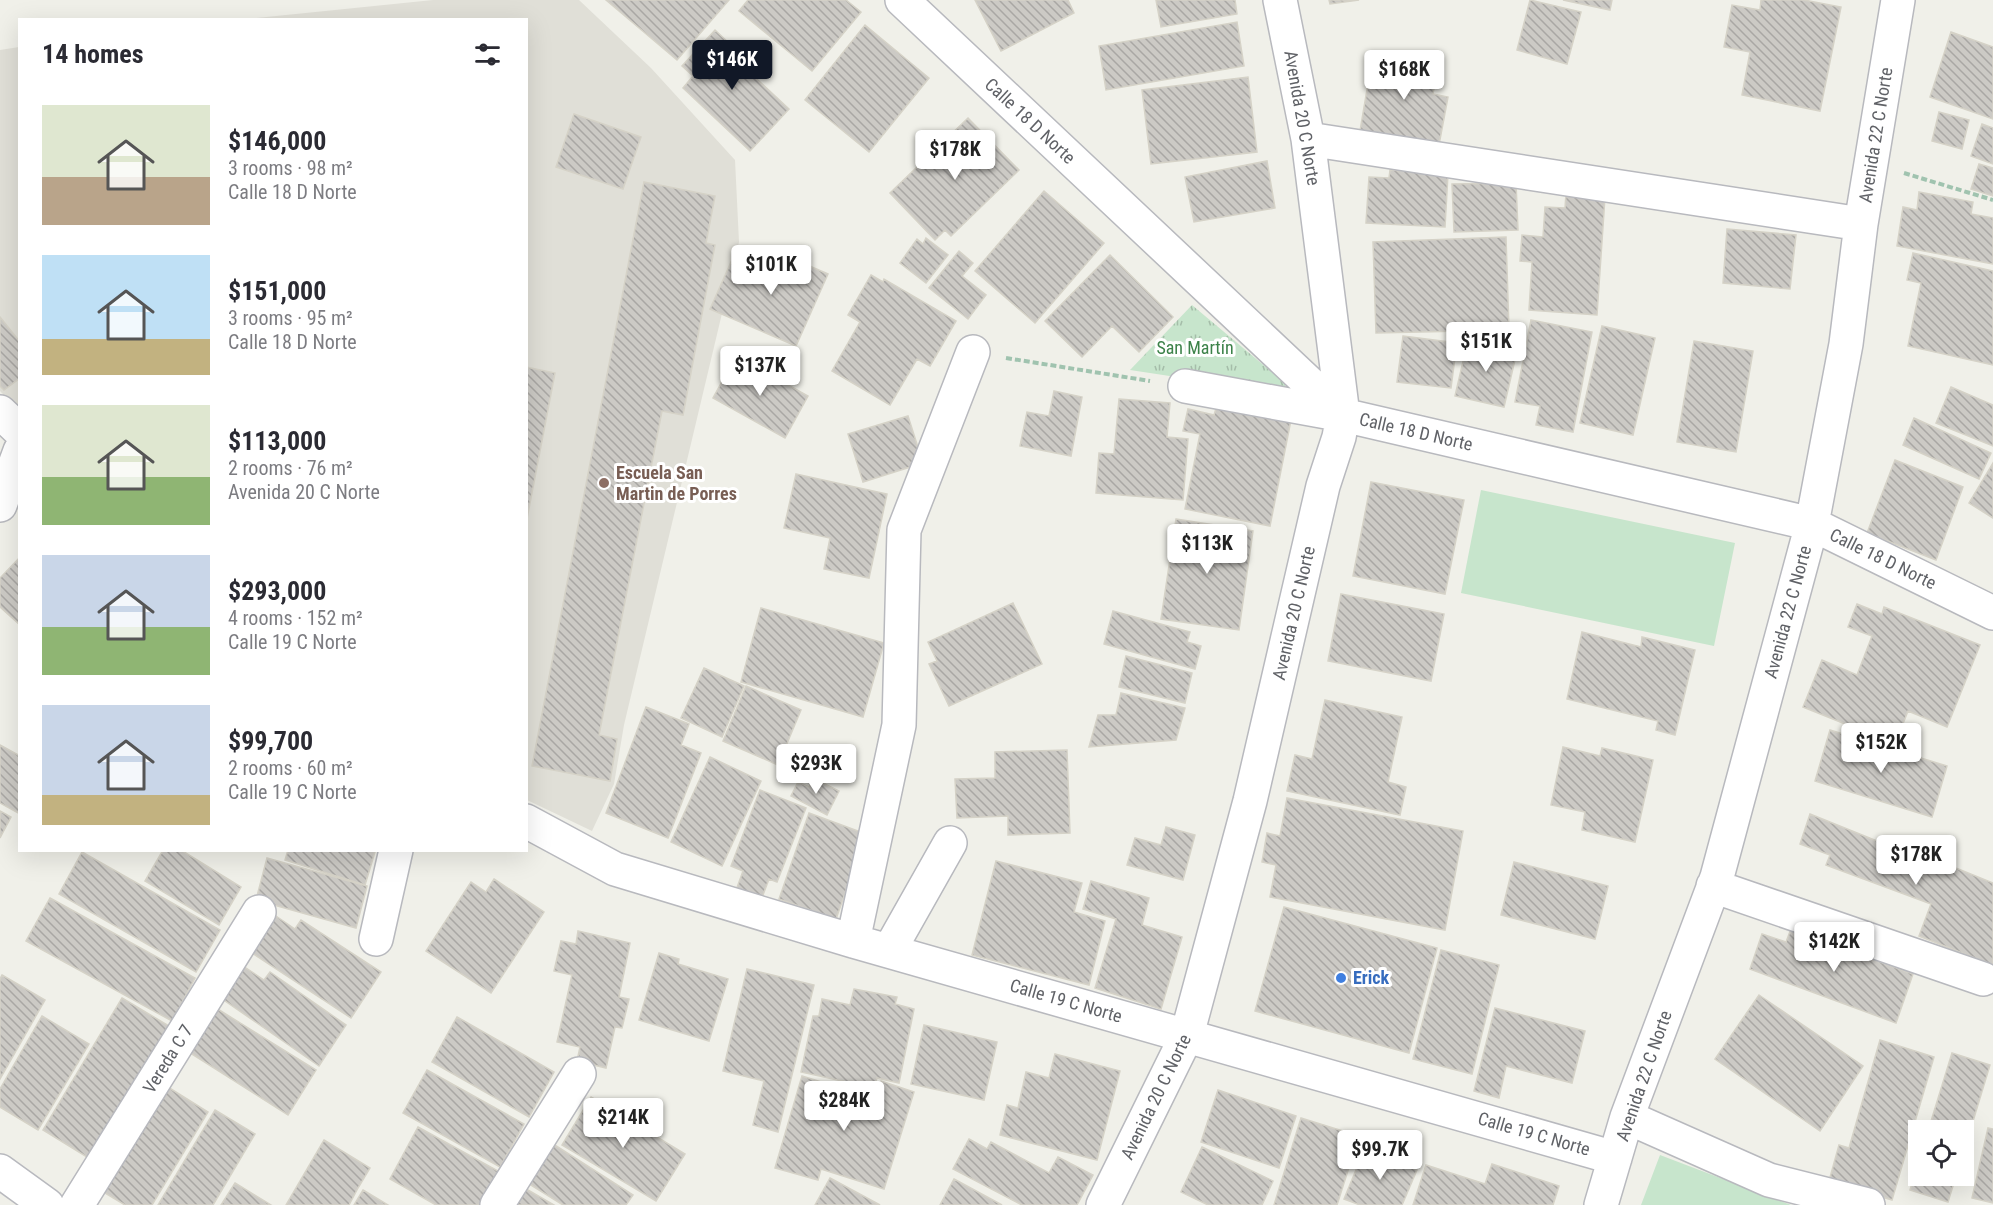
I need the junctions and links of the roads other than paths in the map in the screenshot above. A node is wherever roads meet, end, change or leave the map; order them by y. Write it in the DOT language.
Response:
graph roads {
  1 [pos="902,0"];
  2 [pos="1280,0"];
  3 [pos="1898,0"];
  4 [pos="1308,139"];
  5 [pos="1861,224"];
  6 [pos="973,352"];
  7 [pos="1185,386"];
  8 [pos="0,412"];
  9 [pos="1343,415"];
  10 [pos="18,429"];
  11 [pos="18,456"];
  12 [pos="0,506"];
  13 [pos="1812,524"];
  14 [pos="1993,613"];
  15 [pos="528,821"];
  16 [pos="950,843"];
  17 [pos="396,852"];
  18 [pos="1713,886"];
  19 [pos="259,912"];
  20 [pos="376,939"];
  21 [pos="853,940"];
  22 [pos="889,951"];
  23 [pos="1983,979"];
  24 [pos="1187,1035"];
  25 [pos="579,1074"];
  26 [pos="1626,1117"];
  27 [pos="1615,1158"];
  28 [pos="0,1171"];
  29 [pos="47,1205"];
  30 [pos="77,1205"];
  31 [pos="497,1205"];
  32 [pos="1103,1205"];
  33 [pos="1601,1205"];
  34 [pos="1868,1205"];
  1 -- 9 [label="street, Calle 18 D Norte"];
  2 -- 4 [label="street, Avenida 20 C Norte"];
  3 -- 5 [label="street, Avenida 22 C Norte"];
  4 -- 5 [label="street"];
  4 -- 9 [label="street, Avenida 20 C Norte"];
  5 -- 13 [label="street, Avenida 22 C Norte"];
  6 -- 21 [label="street"];
  7 -- 9 [label="street"];
  8 -- 10 [label="street"];
  9 -- 13 [label="street, Calle 18 D Norte"];
  9 -- 24 [label="street, Avenida 20 C Norte"];
  11 -- 12 [label="street"];
  13 -- 14 [label="street, Calle 18 D Norte"];
  13 -- 18 [label="street, Avenida 22 C Norte"];
  15 -- 21 [label="street, Calle 19 C Norte"];
  16 -- 22 [label="street"];
  17 -- 20 [label="street"];
  18 -- 23 [label="street"];
  18 -- 26 [label="street, Avenida 22 C Norte"];
  19 -- 30 [label="street, Vereda C 7"];
  21 -- 22 [label="street, Calle 19 C Norte"];
  22 -- 24 [label="street, Calle 19 C Norte"];
  24 -- 27 [label="street, Calle 19 C Norte"];
  24 -- 32 [label="street, Avenida 20 C Norte"];
  25 -- 31 [label="street"];
  26 -- 27 [label="street, Avenida 22 C Norte"];
  26 -- 34 [label="street"];
  27 -- 33 [label="street, Avenida 22 C Norte"];
  28 -- 29 [label="street"];
}
